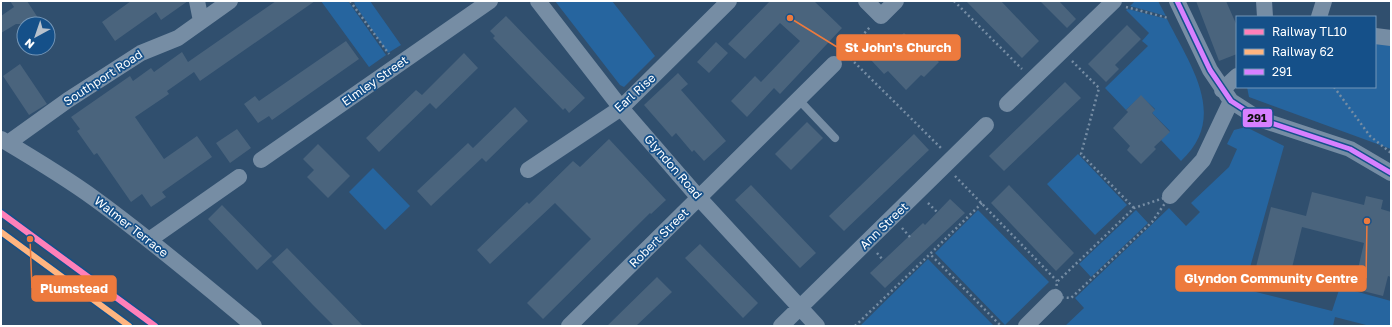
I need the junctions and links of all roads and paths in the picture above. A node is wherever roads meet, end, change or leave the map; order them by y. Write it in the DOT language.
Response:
graph roads {
  1 [pos="197,1"];
  2 [pos="230,1"];
  3 [pos="350,1"];
  4 [pos="490,1"];
  5 [pos="538,1"];
  6 [pos="729,1"];
  7 [pos="866,1"];
  8 [pos="896,1"];
  9 [pos="954,1"];
  10 [pos="1177,1"];
  11 [pos="1264,1"];
  12 [pos="1324,1"];
  13 [pos="1113,2"];
  14 [pos="880,16"];
  15 [pos="1265,16"];
  16 [pos="1320,16"];
  17 [pos="201,21"];
  18 [pos="1188,24"];
  19 [pos="1376,36"];
  20 [pos="1391,38"];
  21 [pos="1063,51"];
  22 [pos="846,53"];
  23 [pos="834,64"];
  24 [pos="397,66"];
  25 [pos="1236,78"];
  26 [pos="1033,80"];
  27 [pos="1335,88"];
  28 [pos="1227,96"];
  29 [pos="799,100"];
  30 [pos="1007,104"];
  31 [pos="621,108"];
  32 [pos="986,125"];
  33 [pos="835,138"];
  34 [pos="5,141"];
  35 [pos="1391,153"];
  36 [pos="261,160"];
  37 [pos="949,162"];
  38 [pos="528,170"];
  39 [pos="1391,173"];
  40 [pos="239,177"];
  41 [pos="1170,196"];
  42 [pos="700,198"];
  43 [pos="982,203"];
  44 [pos="1134,208"];
  45 [pos="149,240"];
  46 [pos="930,254"];
  47 [pos="1056,290"];
  48 [pos="799,308"];
  49 [pos="254,326"];
  50 [pos="569,326"];
  51 [pos="781,326"];
  52 [pos="816,326"];
  53 [pos="855,326"];
  54 [pos="1001,326"];
  55 [pos="1026,326"];
  1 -- 17 [label="street"];
  2 -- 17 [label="street, Southport Road"];
  3 -- 24 [label="path"];
  4 -- 24 [label="street, Elmley Street"];
  5 -- 31 [label="street, Glyndon Road"];
  6 -- 31 [label="street, Earl Rise"];
  7 -- 14 [label="street"];
  8 -- 14 [label="street"];
  9 -- 26 [label="path"];
  10 -- 18 [label="street"];
  11 -- 15 [label="street"];
  12 -- 16 [label="street"];
  13 -- 18 [label="path"];
  13 -- 21 [label="street"];
  14 -- 22 [label="path"];
  17 -- 34 [label="street, Southport Road"];
  18 -- 28 [label="street"];
  19 -- 20 [label="street"];
  21 -- 26 [label="street"];
  21 -- 44 [label="path"];
  22 -- 23 [label="path"];
  22 -- 37 [label="path"];
  23 -- 29 [label="street, Robert Street"];
  24 -- 36 [label="street, Elmley Street"];
  25 -- 28 [label="street"];
  26 -- 30 [label="street"];
  27 -- 35 [label="path"];
  28 -- 39 [label="street"];
  28 -- 41 [label="street"];
  29 -- 33 [label="lane"];
  29 -- 42 [label="street, Robert Street"];
  31 -- 38 [label="street, Earl Rise"];
  31 -- 42 [label="street, Glyndon Road"];
  32 -- 37 [label="street, Ann Street"];
  34 -- 45 [label="street, Walmer Terrace"];
  37 -- 43 [label="path"];
  37 -- 48 [label="street, Ann Street"];
  40 -- 45 [label="street"];
  41 -- 44 [label="path"];
  41 -- 47 [label="path"];
  42 -- 48 [label="street, Glyndon Road"];
  42 -- 50 [label="street, Robert Street"];
  43 -- 46 [label="path"];
  43 -- 47 [label="path"];
  44 -- 47 [label="path"];
  45 -- 49 [label="street, Walmer Terrace"];
  46 -- 53 [label="path"];
  46 -- 54 [label="path"];
  47 -- 55 [label="street"];
  48 -- 51 [label="street, Ann Street"];
  48 -- 52 [label="street, Glyndon Road"];
}
